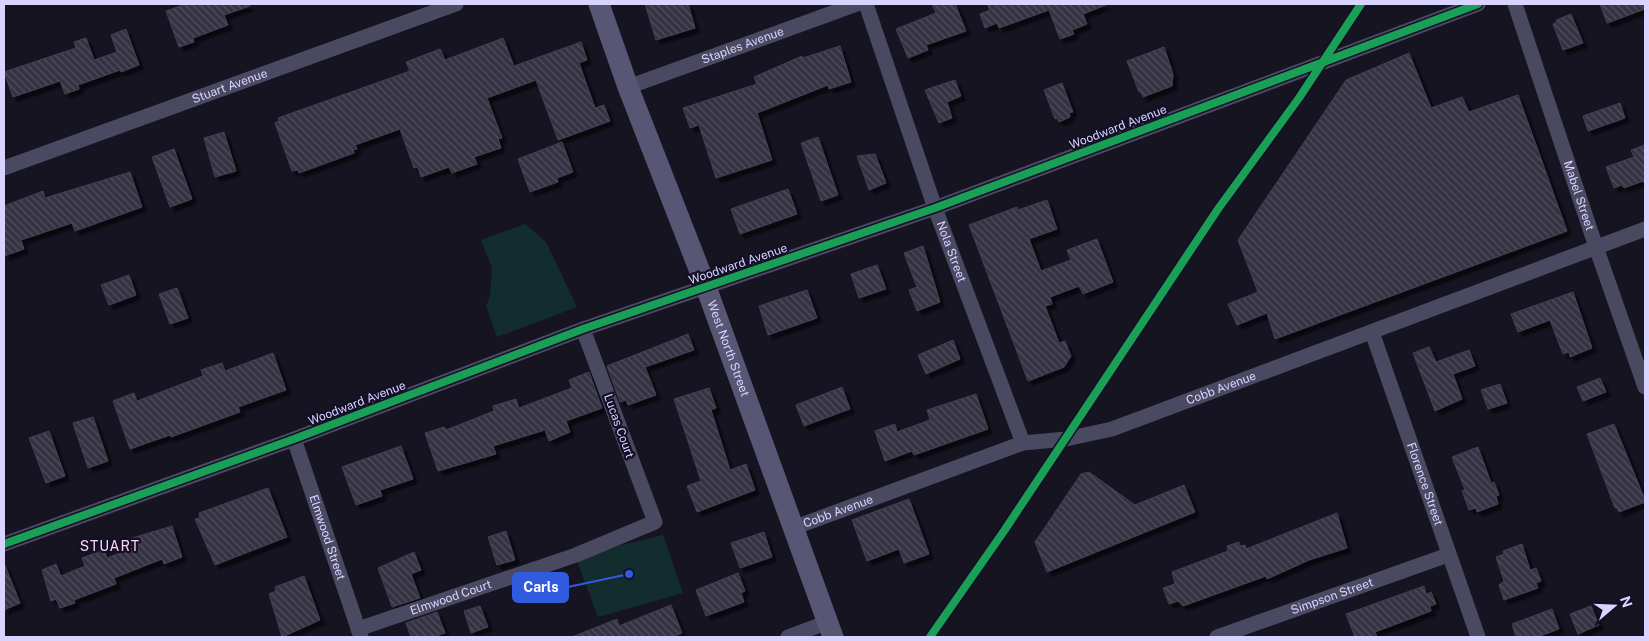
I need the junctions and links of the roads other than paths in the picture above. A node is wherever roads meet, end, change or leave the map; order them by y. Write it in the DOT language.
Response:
graph roads {
  1 [pos="456,4"];
  2 [pos="599,4"];
  3 [pos="857,4"];
  4 [pos="866,4"];
  5 [pos="1478,4"];
  6 [pos="1515,4"];
  7 [pos="628,87"];
  8 [pos="4,168"];
  9 [pos="935,208"];
  10 [pos="1645,229"];
  11 [pos="1596,247"];
  12 [pos="706,287"];
  13 [pos="583,329"];
  14 [pos="1372,332"];
  15 [pos="1645,387"];
  16 [pos="294,438"];
  17 [pos="1023,442"];
  18 [pos="655,522"];
  19 [pos="793,528"];
  20 [pos="4,544"];
  21 [pos="1448,555"];
  22 [pos="831,630"];
  23 [pos="360,633"];
  24 [pos="788,637"];
  25 [pos="1217,637"];
  26 [pos="1478,637"];
  1 -- 8 [label="street, Stuart Avenue"];
  2 -- 7 [label="street, West North Street"];
  3 -- 7 [label="street, Staples Avenue"];
  4 -- 9 [label="street, Nola Street"];
  5 -- 9 [label="street, Woodward Avenue"];
  6 -- 11 [label="street, Mabel Street"];
  7 -- 12 [label="street, West North Street"];
  9 -- 12 [label="street, Woodward Avenue"];
  9 -- 17 [label="street, Nola Street"];
  10 -- 11 [label="street, Cobb Avenue"];
  11 -- 14 [label="street, Cobb Avenue"];
  11 -- 15 [label="street, Mabel Street"];
  12 -- 13 [label="street, Woodward Avenue"];
  12 -- 19 [label="street, West North Street"];
  13 -- 16 [label="street, Woodward Avenue"];
  13 -- 18 [label="street, Lucas Court"];
  14 -- 17 [label="street, Cobb Avenue"];
  14 -- 21 [label="street, Florence Street"];
  16 -- 20 [label="street, Woodward Avenue"];
  16 -- 23 [label="street, Elmwood Street"];
  17 -- 19 [label="street, Cobb Avenue"];
  18 -- 23 [label="street, Elmwood Court"];
  19 -- 22 [label="street, West North Street"];
  21 -- 25 [label="street, Simpson Street"];
  21 -- 26 [label="street, Florence Street"];
  22 -- 24 [label="street"];
}
